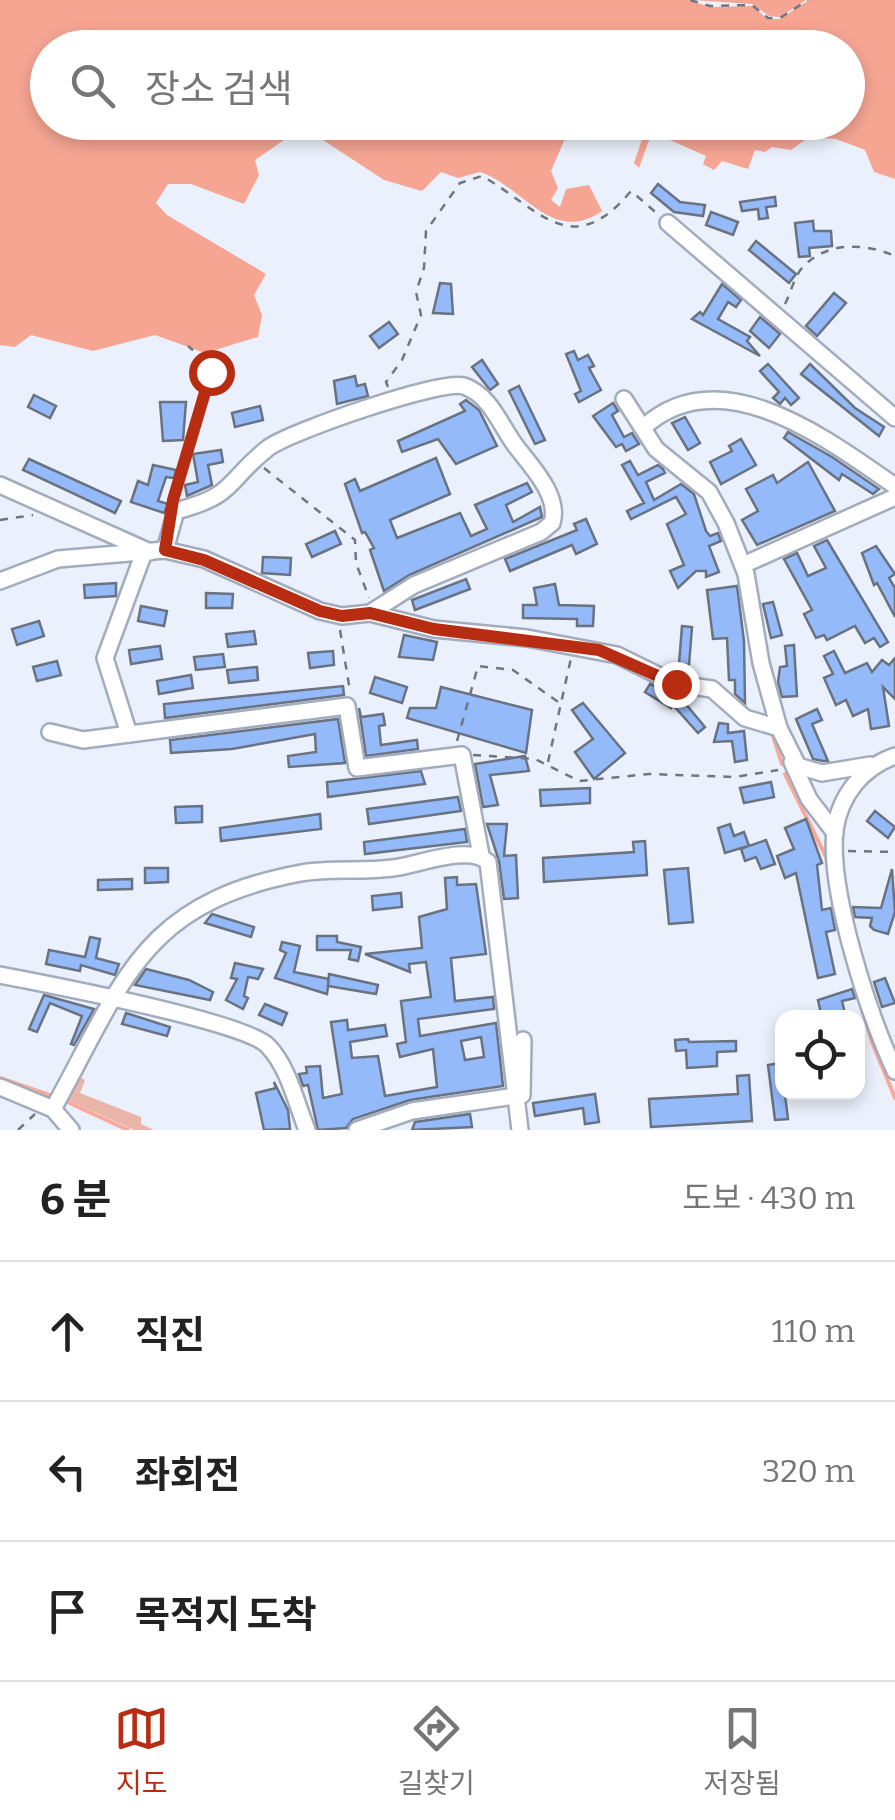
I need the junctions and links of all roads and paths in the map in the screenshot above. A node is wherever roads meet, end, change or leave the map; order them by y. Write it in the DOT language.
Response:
graph roads {
  1 [pos="690,0"];
  2 [pos="808,0"];
  3 [pos="668,223"];
  4 [pos="895,256"];
  5 [pos="778,314"];
  6 [pos="188,346"];
  7 [pos="394,398"];
  8 [pos="624,398"];
  9 [pos="895,418"];
  10 [pos="644,427"];
  11 [pos="255,460"];
  12 [pos="0,485"];
  13 [pos="895,486"];
  14 [pos="895,497"];
  15 [pos="171,517"];
  16 [pos="154,553"];
  17 [pos="743,565"];
  18 [pos="0,581"];
  19 [pos="371,612"];
  20 [pos="342,616"];
  21 [pos="574,647"];
  22 [pos="561,704"];
  23 [pos="347,706"];
  24 [pos="779,728"];
  25 [pos="50,732"];
  26 [pos="129,734"];
  27 [pos="457,756"];
  28 [pos="895,756"];
  29 [pos="793,762"];
  30 [pos="547,765"];
  31 [pos="870,765"];
  32 [pos="835,833"];
  33 [pos="837,850"];
  34 [pos="895,852"];
  35 [pos="481,855"];
  36 [pos="0,975"];
  37 [pos="114,998"];
  38 [pos="522,1040"];
  39 [pos="895,1070"];
  40 [pos="0,1087"];
  41 [pos="516,1097"];
  42 [pos="49,1107"];
  43 [pos="18,1130"];
  44 [pos="71,1130"];
  45 [pos="307,1130"];
  46 [pos="358,1130"];
  47 [pos="520,1130"];
  1 -- 2 [label="path"];
  3 -- 5 [label="street"];
  3 -- 7 [label="path"];
  4 -- 5 [label="path"];
  5 -- 9 [label="street"];
  6 -- 15 [label="path"];
  7 -- 11 [label="street"];
  7 -- 19 [label="street"];
  8 -- 10 [label="street"];
  10 -- 13 [label="street"];
  10 -- 17 [label="street"];
  11 -- 15 [label="street"];
  11 -- 19 [label="path"];
  12 -- 16 [label="street"];
  14 -- 17 [label="street"];
  15 -- 16 [label="street"];
  16 -- 18 [label="street"];
  16 -- 20 [label="street"];
  16 -- 26 [label="street"];
  17 -- 24 [label="street"];
  19 -- 20 [label="street"];
  19 -- 21 [label="street"];
  20 -- 23 [label="path"];
  21 -- 22 [label="path"];
  21 -- 24 [label="street"];
  22 -- 27 [label="path"];
  22 -- 30 [label="path"];
  23 -- 26 [label="street"];
  23 -- 27 [label="street"];
  24 -- 29 [label="street"];
  25 -- 26 [label="street"];
  27 -- 30 [label="path"];
  27 -- 35 [label="street"];
  28 -- 31 [label="street"];
  29 -- 30 [label="path"];
  29 -- 31 [label="street"];
  29 -- 32 [label="street"];
  31 -- 32 [label="street"];
  32 -- 33 [label="street"];
  33 -- 34 [label="path"];
  33 -- 39 [label="street"];
  35 -- 37 [label="street"];
  35 -- 41 [label="street"];
  36 -- 37 [label="street"];
  37 -- 42 [label="street"];
  37 -- 45 [label="street"];
  38 -- 41 [label="street"];
  40 -- 42 [label="street"];
  41 -- 46 [label="street"];
  41 -- 47 [label="street"];
  42 -- 43 [label="path"];
  42 -- 44 [label="street"];
}
